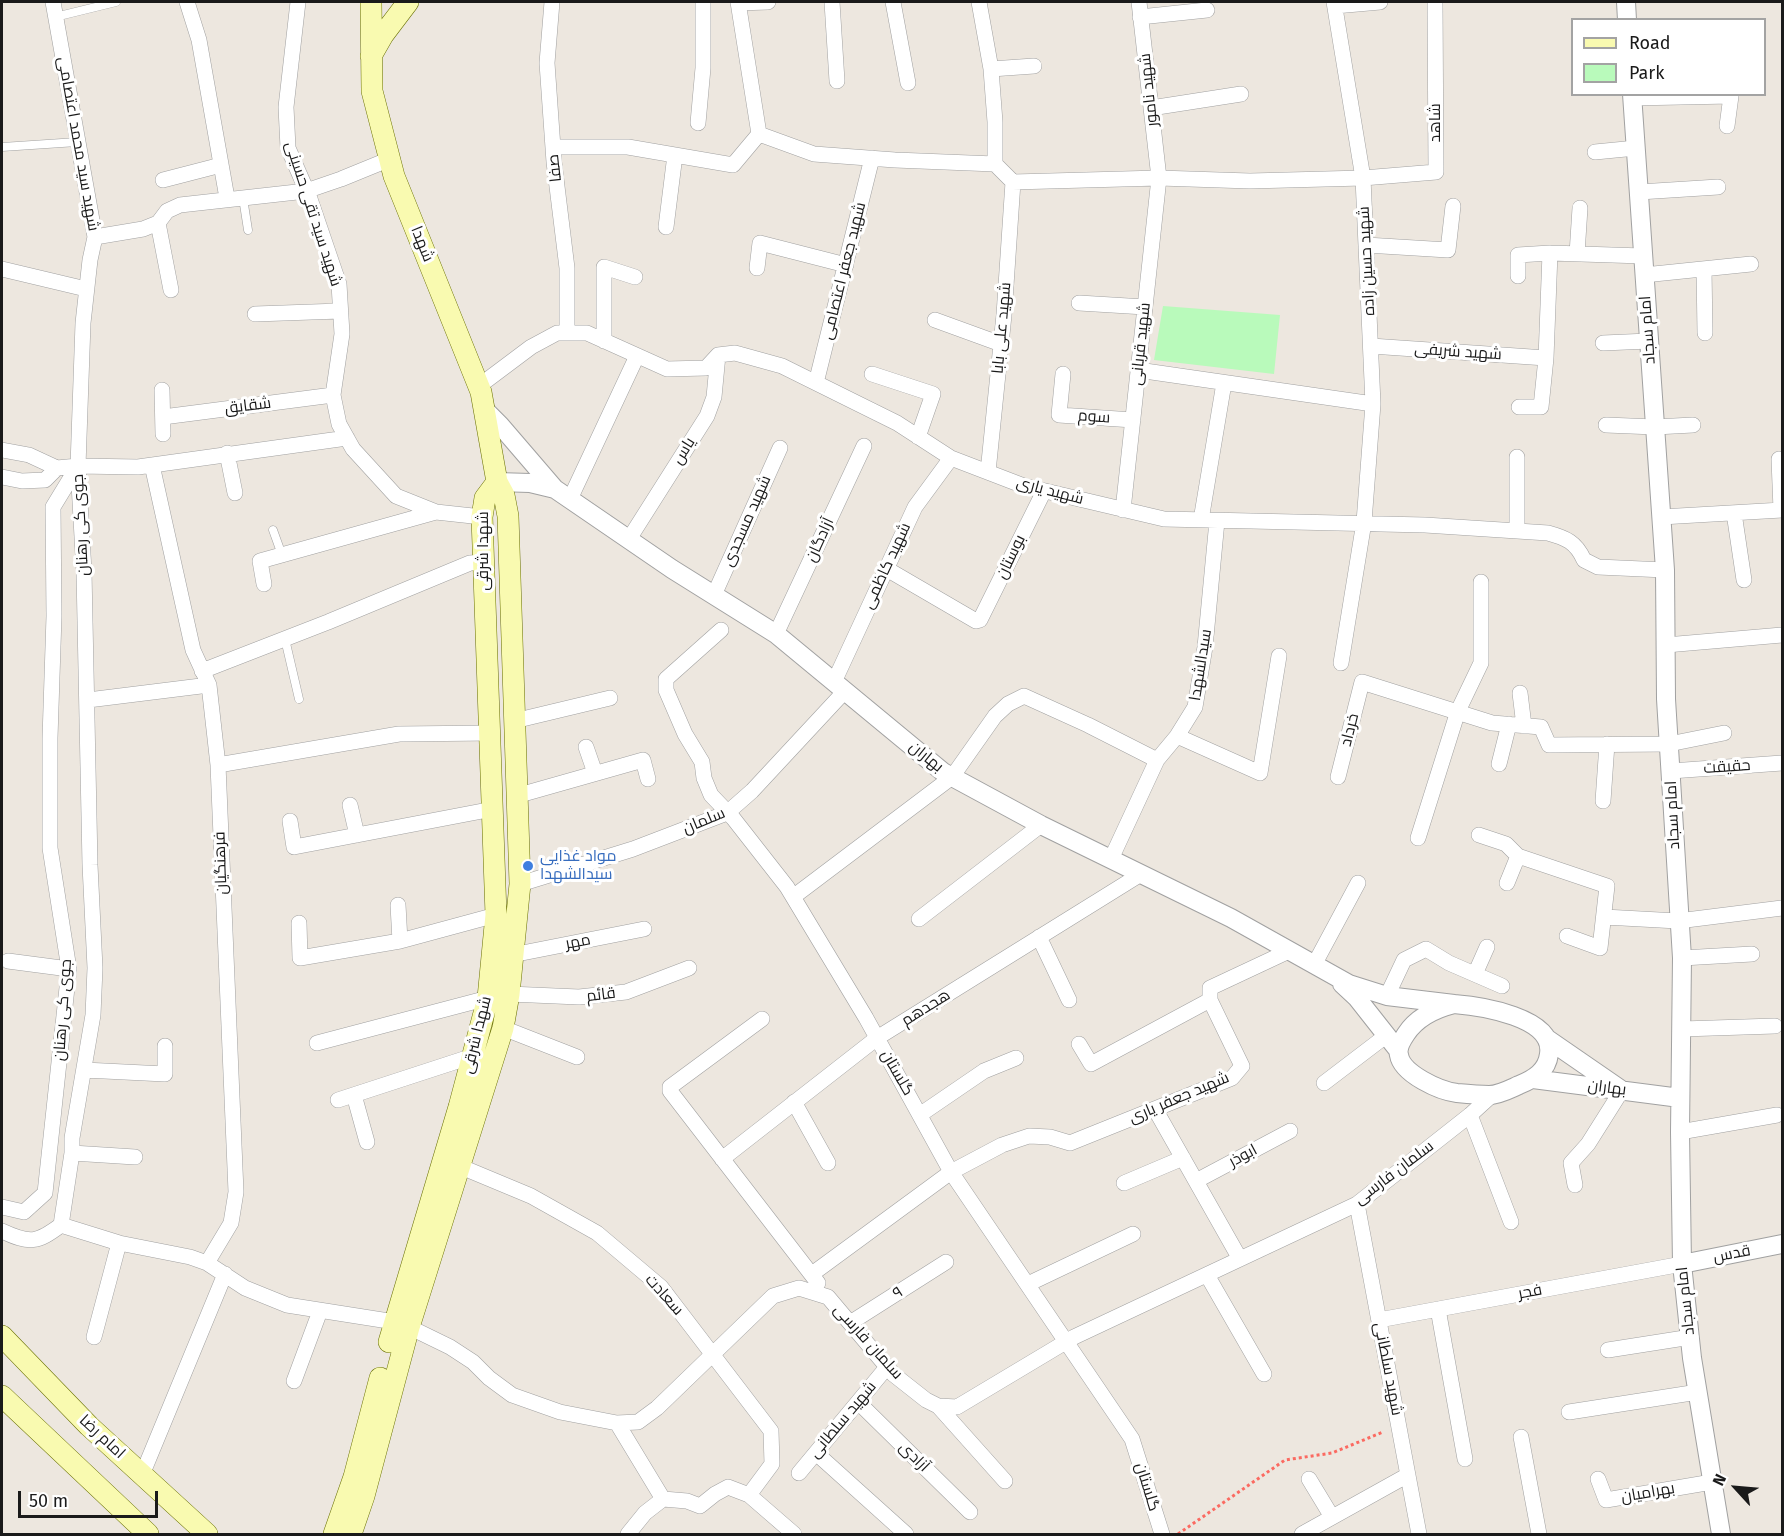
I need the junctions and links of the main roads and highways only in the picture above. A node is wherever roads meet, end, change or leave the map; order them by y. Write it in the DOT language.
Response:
graph roads {
  1 [pos="371,2"];
  2 [pos="408,2"];
  3 [pos="371,56"];
  4 [pos="497,482"];
  5 [pos="402,1324"];
  6 [pos="2,1336"];
  7 [pos="2,1396"];
  8 [pos="361,1479"];
  9 [pos="148,1534"];
  10 [pos="207,1534"];
  11 [pos="334,1534"];
  12 [pos="351,1534"];
  1 -- 3 [label="main road, شهدا"];
  2 -- 3 [label="main road"];
  3 -- 4 [label="main road, شهدا"];
  4 -- 5 [label="main road, شهدا شرقی"];
  4 -- 5 [label="main road, شهدا شرقی"];
  5 -- 8 [label="main road, شهدا شرقی"];
  6 -- 10 [label="main road, امام رضا"];
  7 -- 9 [label="main road"];
  8 -- 11 [label="main road, شهدا شرقی"];
  8 -- 12 [label="main road, شهدا شرقی"];
}
